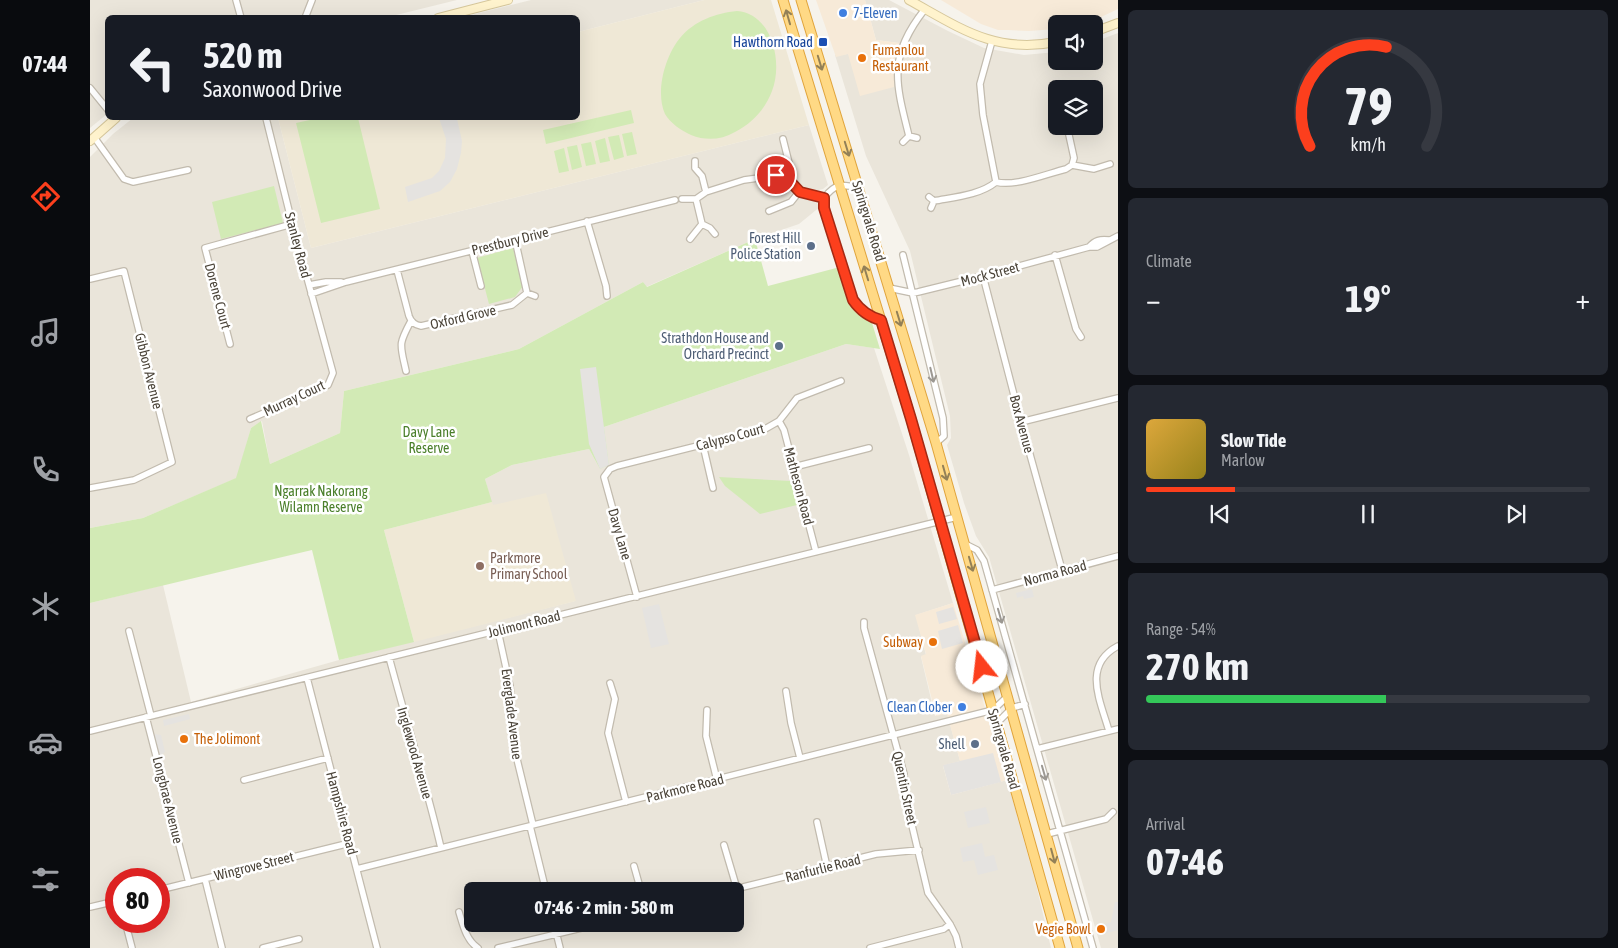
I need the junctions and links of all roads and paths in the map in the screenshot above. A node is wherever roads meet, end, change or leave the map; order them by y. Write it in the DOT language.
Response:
graph roads {
  1 [pos="236,0"];
  2 [pos="312,0"];
  3 [pos="508,0"];
  4 [pos="783,0"];
  5 [pos="801,0"];
  6 [pos="909,0"];
  7 [pos="925,9"];
  8 [pos="240,15"];
  9 [pos="306,15"];
  10 [pos="450,15"];
  11 [pos="1118,22"];
  12 [pos="1103,28"];
  13 [pos="992,41"];
  14 [pos="1048,43"];
  15 [pos="90,88"];
  16 [pos="105,106"];
  17 [pos="113,120"];
  18 [pos="266,120"];
  19 [pos="1070,135"];
  20 [pos="909,136"];
  21 [pos="917,138"];
  22 [pos="92,139"];
  23 [pos="783,139"];
  24 [pos="903,142"];
  25 [pos="695,161"];
  26 [pos="1110,164"];
  27 [pos="1072,165"];
  28 [pos="188,170"];
  29 [pos="784,176"];
  30 [pos="996,182"];
  31 [pos="839,185"];
  32 [pos="859,188"];
  33 [pos="706,192"];
  34 [pos="800,192"];
  35 [pos="929,196"];
  36 [pos="824,198"];
  37 [pos="682,199"];
  38 [pos="696,199"];
  39 [pos="675,200"];
  40 [pos="934,202"];
  41 [pos="931,208"];
  42 [pos="770,211"];
  43 [pos="587,221"];
  44 [pos="292,224"];
  45 [pos="702,224"];
  46 [pos="715,234"];
  47 [pos="1118,236"];
  48 [pos="515,239"];
  49 [pos="690,239"];
  50 [pos="472,251"];
  51 [pos="903,255"];
  52 [pos="1055,255"];
  53 [pos="397,270"];
  54 [pos="983,276"];
  55 [pos="90,279"];
  56 [pos="346,282"];
  57 [pos="308,285"];
  58 [pos="481,286"];
  59 [pos="890,288"];
  60 [pos="527,293"];
  61 [pos="912,293"];
  62 [pos="311,294"];
  63 [pos="534,296"];
  64 [pos="607,296"];
  65 [pos="411,320"];
  66 [pos="881,320"];
  67 [pos="1081,337"];
  68 [pos="230,344"];
  69 [pos="406,371"];
  70 [pos="333,373"];
  71 [pos="841,381"];
  72 [pos="1118,398"];
  73 [pos="250,419"];
  74 [pos="779,421"];
  75 [pos="1021,422"];
  76 [pos="936,443"];
  77 [pos="703,445"];
  78 [pos="869,448"];
  79 [pos="794,467"];
  80 [pos="608,472"];
  81 [pos="90,488"];
  82 [pos="713,488"];
  83 [pos="957,517"];
  84 [pos="940,522"];
  85 [pos="965,544"];
  86 [pos="816,552"];
  87 [pos="1118,556"];
  88 [pos="1062,570"];
  89 [pos="992,590"];
  90 [pos="637,597"];
  91 [pos="864,622"];
  92 [pos="129,630"];
  93 [pos="498,631"];
  94 [pos="1118,646"];
  95 [pos="389,657"];
  96 [pos="307,678"];
  97 [pos="610,684"];
  98 [pos="786,691"];
  99 [pos="1008,696"];
  100 [pos="1025,704"];
  101 [pos="1012,708"];
  102 [pos="707,710"];
  103 [pos="994,710"];
  104 [pos="149,717"];
  105 [pos="997,723"];
  106 [pos="1118,729"];
  107 [pos="90,731"];
  108 [pos="1109,731"];
  109 [pos="893,735"];
  110 [pos="1037,749"];
  111 [pos="328,758"];
  112 [pos="800,758"];
  113 [pos="244,780"];
  114 [pos="717,780"];
  115 [pos="626,802"];
  116 [pos="1114,812"];
  117 [pos="817,822"];
  118 [pos="531,826"];
  119 [pos="1060,831"];
  120 [pos="1047,834"];
  121 [pos="350,843"];
  122 [pos="724,845"];
  123 [pos="441,848"];
  124 [pos="919,850"];
  125 [pos="634,866"];
  126 [pos="827,867"];
  127 [pos="356,869"];
  128 [pos="205,879"];
  129 [pos="544,882"];
  130 [pos="638,882"];
  131 [pos="735,882"];
  132 [pos="189,883"];
  133 [pos="170,887"];
  134 [pos="744,887"];
  135 [pos="105,904"];
  136 [pos="90,907"];
  137 [pos="459,912"];
  138 [pos="950,924"];
  139 [pos="565,932"];
  140 [pos="128,933"];
  141 [pos="557,934"];
  142 [pos="299,938"];
  143 [pos="132,948"];
  144 [pos="222,948"];
  145 [pos="263,948"];
  146 [pos="377,948"];
  147 [pos="478,948"];
  148 [pos="498,948"];
  149 [pos="560,948"];
  150 [pos="870,948"];
  151 [pos="959,948"];
  152 [pos="1060,948"];
  153 [pos="1078,948"];
  154 [pos="1094,948"];
  1 -- 8 [label="street"];
  2 -- 9 [label="street"];
  3 -- 10 [label="main road"];
  31 -- 4 [label="highway, Springvale Road, one-way"];
  5 -- 32 [label="highway, Springvale Road, one-way"];
  6 -- 7 [label="main road"];
  7 -- 13 [label="main road"];
  7 -- 20 [label="street"];
  11 -- 12 [label="main road"];
  13 -- 14 [label="main road"];
  13 -- 30 [label="street"];
  15 -- 16 [label="street"];
  17 -- 22 [label="main road"];
  18 -- 44 [label="street, Stanley Road"];
  19 -- 27 [label="street"];
  20 -- 21 [label="street"];
  20 -- 24 [label="street"];
  22 -- 28 [label="street"];
  23 -- 29 [label="street"];
  25 -- 33 [label="street"];
  26 -- 27 [label="street"];
  27 -- 30 [label="street"];
  29 -- 33 [label="street"];
  29 -- 34 [label="street"];
  30 -- 40 [label="street"];
  31 -- 32 [label="street"];
  31 -- 36 [label="street"];
  66 -- 31 [label="highway, Springvale Road, one-way"];
  32 -- 59 [label="highway, Springvale Road"];
  33 -- 38 [label="street"];
  34 -- 36 [label="street"];
  34 -- 42 [label="street"];
  35 -- 40 [label="street"];
  36 -- 66 [label="street"];
  37 -- 38 [label="street"];
  38 -- 45 [label="street"];
  39 -- 43 [label="street, Prestbury Drive"];
  40 -- 41 [label="street"];
  43 -- 48 [label="street, Prestbury Drive"];
  43 -- 64 [label="street"];
  44 -- 57 [label="street, Stanley Road"];
  44 -- 68 [label="street, Dorene Court"];
  45 -- 46 [label="street"];
  45 -- 49 [label="street"];
  47 -- 52 [label="street, Mock Street"];
  48 -- 50 [label="street, Prestbury Drive"];
  48 -- 60 [label="street"];
  50 -- 53 [label="street, Prestbury Drive"];
  50 -- 58 [label="street"];
  51 -- 61 [label="street, Springvale Road"];
  52 -- 54 [label="street, Mock Street"];
  52 -- 67 [label="street"];
  53 -- 56 [label="street, Prestbury Drive"];
  53 -- 65 [label="street, Oxford Grove"];
  54 -- 61 [label="street, Mock Street"];
  54 -- 75 [label="street, Box Avenue"];
  55 -- 81 [label="street, Gibbon Avenue"];
  56 -- 57 [label="street, Prestbury Drive"];
  56 -- 62 [label="street, Prestbury Drive"];
  57 -- 62 [label="street, Stanley Road"];
  59 -- 61 [label="street, Mock Street"];
  59 -- 76 [label="highway, Springvale Road, one-way"];
  60 -- 63 [label="street"];
  60 -- 65 [label="street, Oxford Grove"];
  61 -- 76 [label="street, Springvale Road, one-way"];
  62 -- 70 [label="street, Stanley Road"];
  65 -- 69 [label="street"];
  66 -- 84 [label="highway, Springvale Road"];
  70 -- 73 [label="street, Murray Court"];
  71 -- 74 [label="street, Calypso Court"];
  72 -- 75 [label="street"];
  74 -- 77 [label="street, Calypso Court"];
  74 -- 79 [label="street, Matheson Road"];
  75 -- 88 [label="street, Box Avenue"];
  76 -- 83 [label="highway, Springvale Road, one-way"];
  77 -- 80 [label="street, Calypso Court"];
  77 -- 82 [label="street"];
  78 -- 79 [label="street"];
  79 -- 86 [label="street, Matheson Road"];
  80 -- 90 [label="street, Davy Lane"];
  83 -- 84 [label="street, Jolimont Road"];
  83 -- 85 [label="highway, Springvale Road"];
  84 -- 86 [label="street, Jolimont Road"];
  84 -- 103 [label="highway, Springvale Road"];
  85 -- 89 [label="street"];
  85 -- 99 [label="highway, Springvale Road, one-way"];
  86 -- 90 [label="street, Jolimont Road"];
  87 -- 88 [label="street, Norma Road"];
  88 -- 89 [label="street, Norma Road"];
  89 -- 100 [label="street, one-way"];
  90 -- 93 [label="street, Jolimont Road"];
  91 -- 109 [label="street, Quentin Street"];
  92 -- 104 [label="street, Longbrae Avenue"];
  93 -- 95 [label="street, Jolimont Road"];
  93 -- 118 [label="street, Everglade Avenue"];
  94 -- 108 [label="street"];
  95 -- 96 [label="street, Jolimont Road"];
  95 -- 123 [label="street, Inglewood Avenue"];
  96 -- 104 [label="street, Jolimont Road"];
  96 -- 111 [label="street, Hampshire Road"];
  97 -- 115 [label="street"];
  98 -- 112 [label="street"];
  99 -- 101 [label="highway, Springvale Road"];
  99 -- 103 [label="street"];
  100 -- 101 [label="street"];
  100 -- 110 [label="street"];
  101 -- 105 [label="street"];
  101 -- 120 [label="highway, Springvale Road"];
  102 -- 114 [label="street"];
  103 -- 105 [label="highway, Springvale Road"];
  103 -- 109 [label="street, Parkmore Road"];
  104 -- 107 [label="street, Jolimont Road"];
  104 -- 132 [label="street, Longbrae Avenue"];
  105 -- 152 [label="highway, Springvale Road"];
  106 -- 108 [label="street"];
  108 -- 110 [label="street"];
  109 -- 112 [label="street, Parkmore Road"];
  109 -- 124 [label="street, Quentin Street"];
  110 -- 119 [label="street, one-way"];
  111 -- 113 [label="street"];
  111 -- 121 [label="street, Hampshire Road"];
  112 -- 114 [label="street, Parkmore Road"];
  114 -- 115 [label="street, Parkmore Road"];
  115 -- 118 [label="street, Parkmore Road"];
  116 -- 119 [label="street"];
  117 -- 126 [label="street"];
  118 -- 123 [label="street, Parkmore Road"];
  118 -- 129 [label="street, Everglade Avenue"];
  119 -- 120 [label="street"];
  119 -- 154 [label="street"];
  120 -- 153 [label="highway, Springvale Road, one-way"];
  121 -- 127 [label="street, Hampshire Road"];
  121 -- 128 [label="street, Wingrove Street"];
  122 -- 131 [label="street"];
  123 -- 127 [label="street, Parkmore Road"];
  124 -- 126 [label="street, Ranfurlie Road"];
  124 -- 138 [label="street, Quentin Street"];
  125 -- 130 [label="street"];
  126 -- 134 [label="street, Ranfurlie Road"];
  127 -- 146 [label="street, Hampshire Road"];
  128 -- 132 [label="street, Wingrove Street"];
  128 -- 144 [label="street"];
  132 -- 133 [label="street, Wingrove Street"];
  135 -- 136 [label="street"];
  137 -- 147 [label="street"];
  138 -- 150 [label="street"];
  138 -- 151 [label="street, Quentin Street"];
  139 -- 141 [label="street"];
  140 -- 143 [label="street"];
  141 -- 148 [label="street"];
  141 -- 149 [label="street"];
  142 -- 145 [label="street"];
}
